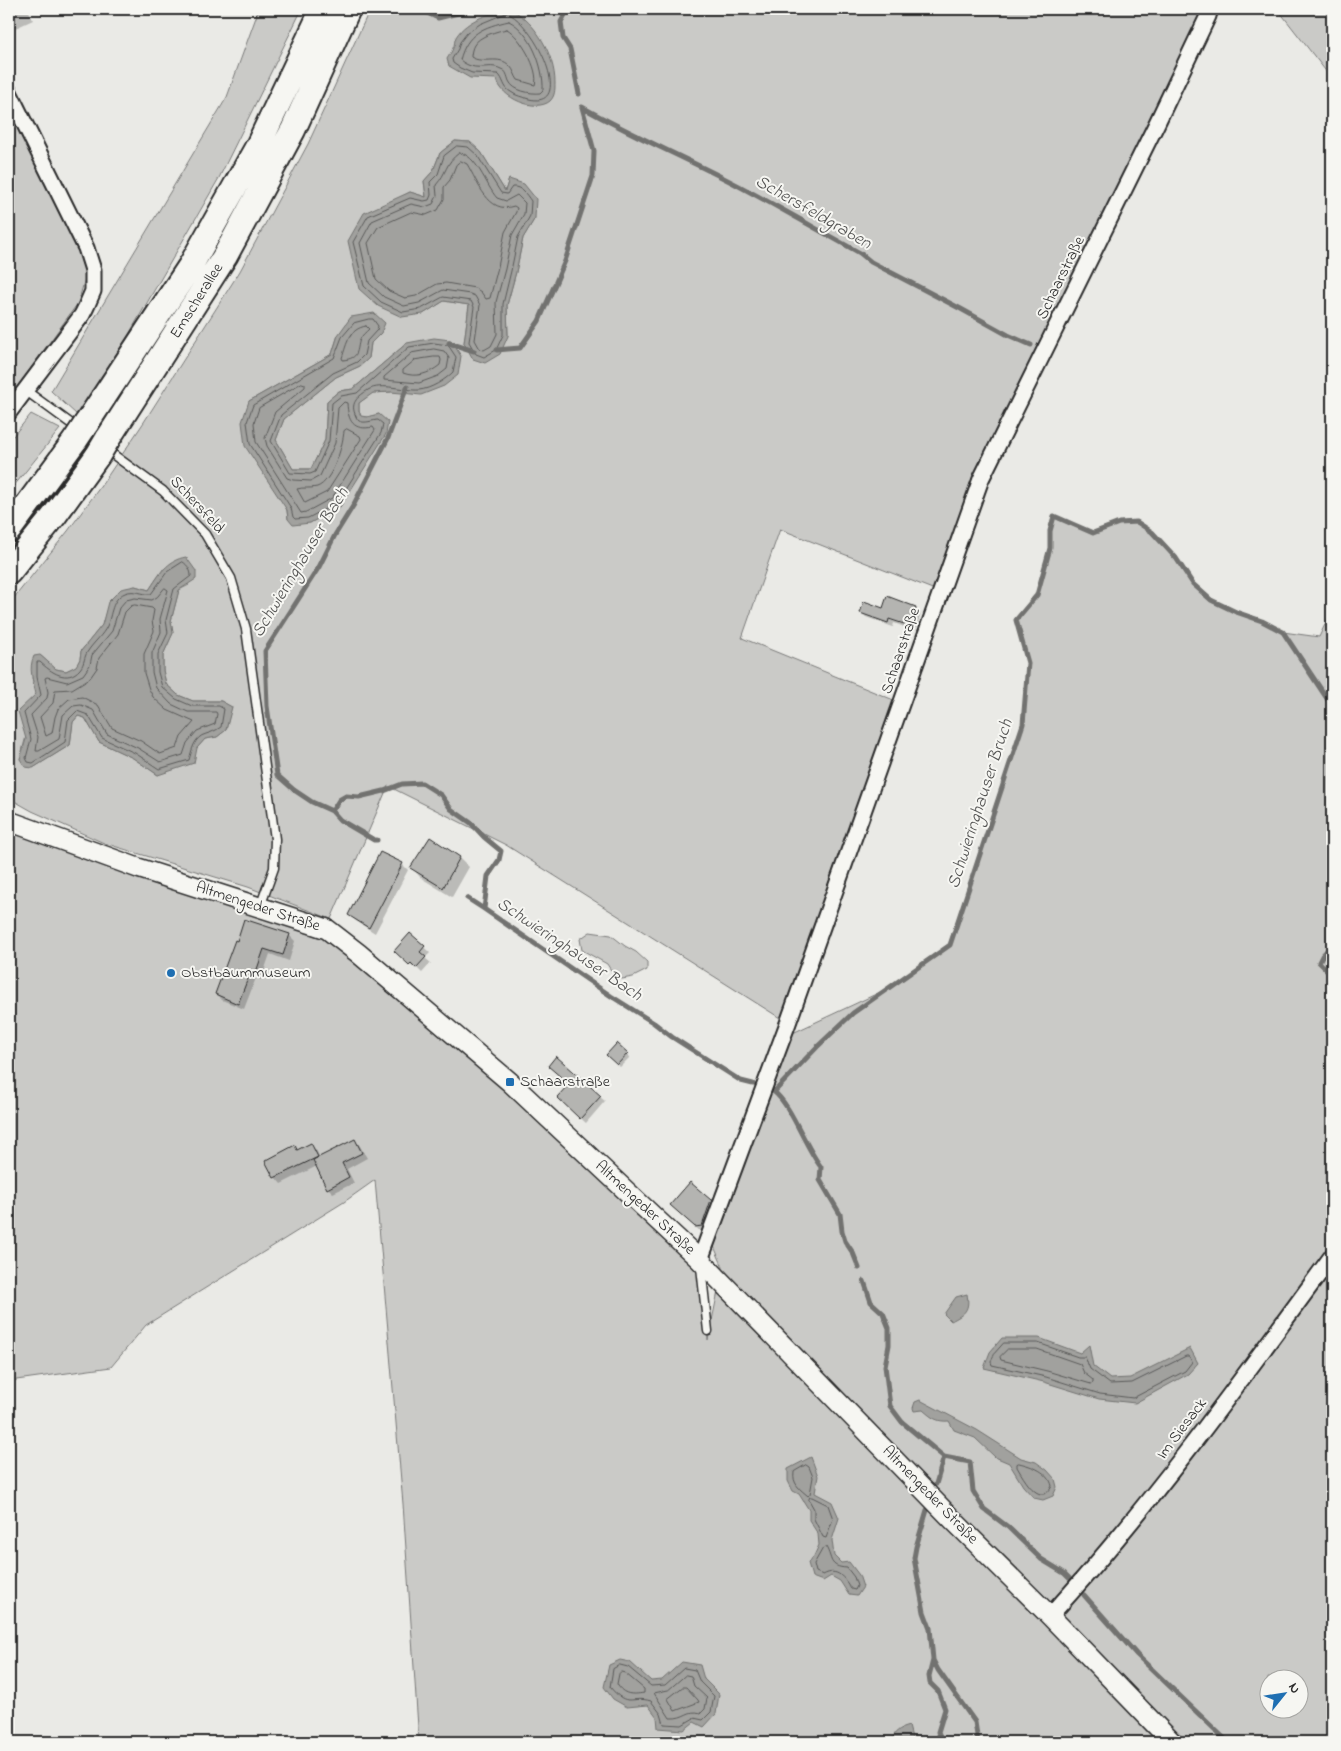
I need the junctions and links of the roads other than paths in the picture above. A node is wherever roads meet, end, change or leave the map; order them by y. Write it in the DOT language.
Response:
graph roads {
  1 [pos="323,9"];
  2 [pos="348,9"];
  3 [pos="1210,9"];
  4 [pos="9,92"];
  5 [pos="26,390"];
  6 [pos="9,412"];
  7 [pos="9,530"];
  8 [pos="9,572"];
  9 [pos="11,821"];
  10 [pos="260,907"];
  11 [pos="1332,1256"];
  12 [pos="700,1260"];
  13 [pos="708,1331"];
  14 [pos="1050,1616"];
  15 [pos="1172,1742"];
  1 -- 7 [label="main road, Emscherallee"];
  2 -- 8 [label="main road, Emscherallee"];
  3 -- 12 [label="street, Schaarstraße"];
  4 -- 5 [label="street"];
  5 -- 6 [label="street"];
  5 -- 10 [label="lane, Schersfeld"];
  9 -- 10 [label="street, Altmengeder Straße"];
  10 -- 12 [label="street, Altmengeder Straße"];
  11 -- 14 [label="street, Im Siesack"];
  12 -- 13 [label="lane, Schaarstraße"];
  12 -- 14 [label="street, Altmengeder Straße"];
  14 -- 15 [label="street, Altmengeder Straße"];
}
